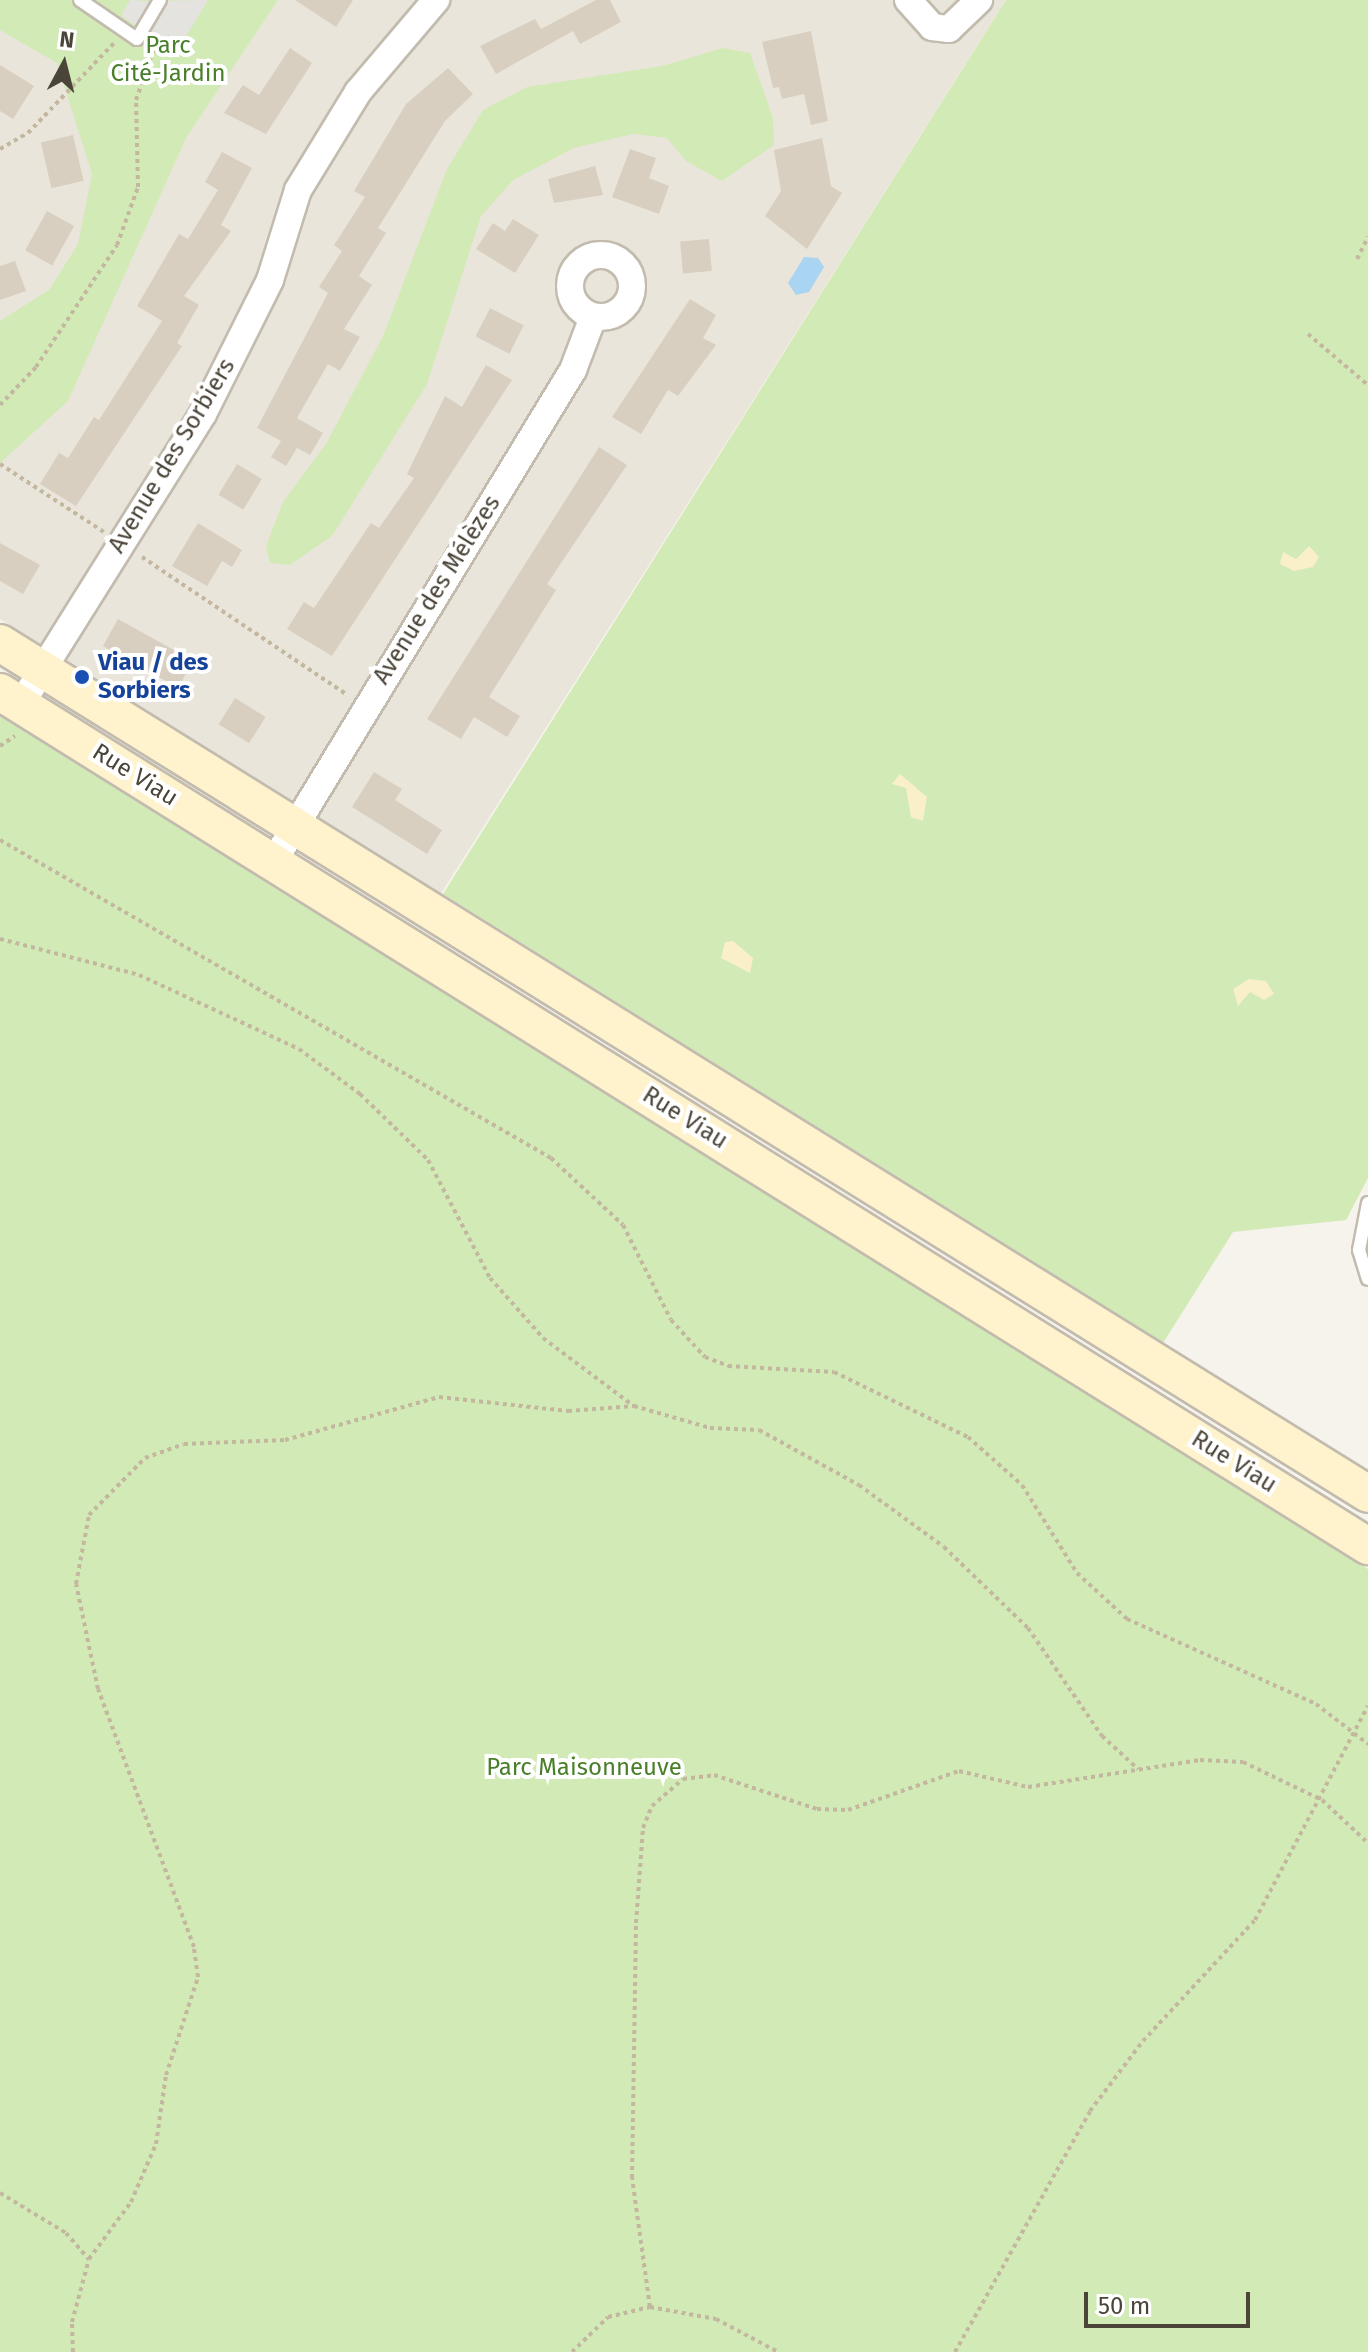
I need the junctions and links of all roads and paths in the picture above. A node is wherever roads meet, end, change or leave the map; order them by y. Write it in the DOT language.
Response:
graph roads {
  1 [pos="80,0"];
  2 [pos="160,0"];
  3 [pos="436,0"];
  4 [pos="908,0"];
  5 [pos="979,0"];
  6 [pos="122,30"];
  7 [pos="154,49"];
  8 [pos="0,149"];
  9 [pos="1368,237"];
  10 [pos="1357,259"];
  11 [pos="593,317"];
  12 [pos="1308,334"];
  13 [pos="1368,385"];
  14 [pos="0,405"];
  15 [pos="0,464"];
  16 [pos="121,543"];
  17 [pos="0,643"];
  18 [pos="43,670"];
  19 [pos="365,707"];
  20 [pos="16,708"];
  21 [pos="0,746"];
  22 [pos="294,827"];
  23 [pos="0,840"];
  24 [pos="274,861"];
  25 [pos="0,939"];
  26 [pos="1368,1203"];
  27 [pos="1368,1279"];
  28 [pos="634,1406"];
  29 [pos="1368,1494"];
  30 [pos="1368,1546"];
  31 [pos="1368,1706"];
  32 [pos="1355,1732"];
  33 [pos="1368,1744"];
  34 [pos="1138,1769"];
  35 [pos="1322,1800"];
  36 [pos="1368,1843"];
  37 [pos="0,2193"];
  38 [pos="89,2259"];
  39 [pos="650,2307"];
  40 [pos="73,2352"];
  41 [pos="572,2352"];
  42 [pos="778,2352"];
  43 [pos="955,2352"];
  1 -- 6 [label="lane"];
  2 -- 6 [label="lane"];
  3 -- 16 [label="street, Avenue des Sorbiers"];
  4 -- 5 [label="street"];
  6 -- 8 [label="path"];
  7 -- 14 [label="path"];
  9 -- 10 [label="path"];
  11 -- 19 [label="street, Avenue des Mélèzes"];
  12 -- 13 [label="path"];
  15 -- 16 [label="path"];
  16 -- 18 [label="street, Avenue des Sorbiers"];
  16 -- 19 [label="path"];
  17 -- 18 [label="main road, Rue Viau"];
  18 -- 20 [label="street, Avenue des Sorbiers"];
  18 -- 22 [label="main road, Rue Viau"];
  19 -- 22 [label="street, Avenue des Mélèzes"];
  20 -- 21 [label="path"];
  20 -- 24 [label="main road, Rue Viau"];
  22 -- 24 [label="street, Avenue des Mélèzes"];
  22 -- 29 [label="main road, Rue Viau"];
  23 -- 32 [label="path"];
  24 -- 30 [label="main road, Rue Viau"];
  25 -- 28 [label="path"];
  26 -- 27 [label="lane"];
  28 -- 34 [label="path"];
  28 -- 38 [label="path"];
  31 -- 32 [label="path"];
  32 -- 33 [label="path"];
  32 -- 35 [label="path"];
  34 -- 35 [label="path"];
  34 -- 39 [label="path"];
  35 -- 36 [label="path"];
  35 -- 43 [label="path"];
  37 -- 38 [label="path"];
  38 -- 40 [label="path"];
  39 -- 41 [label="path"];
  39 -- 42 [label="path"];
}
